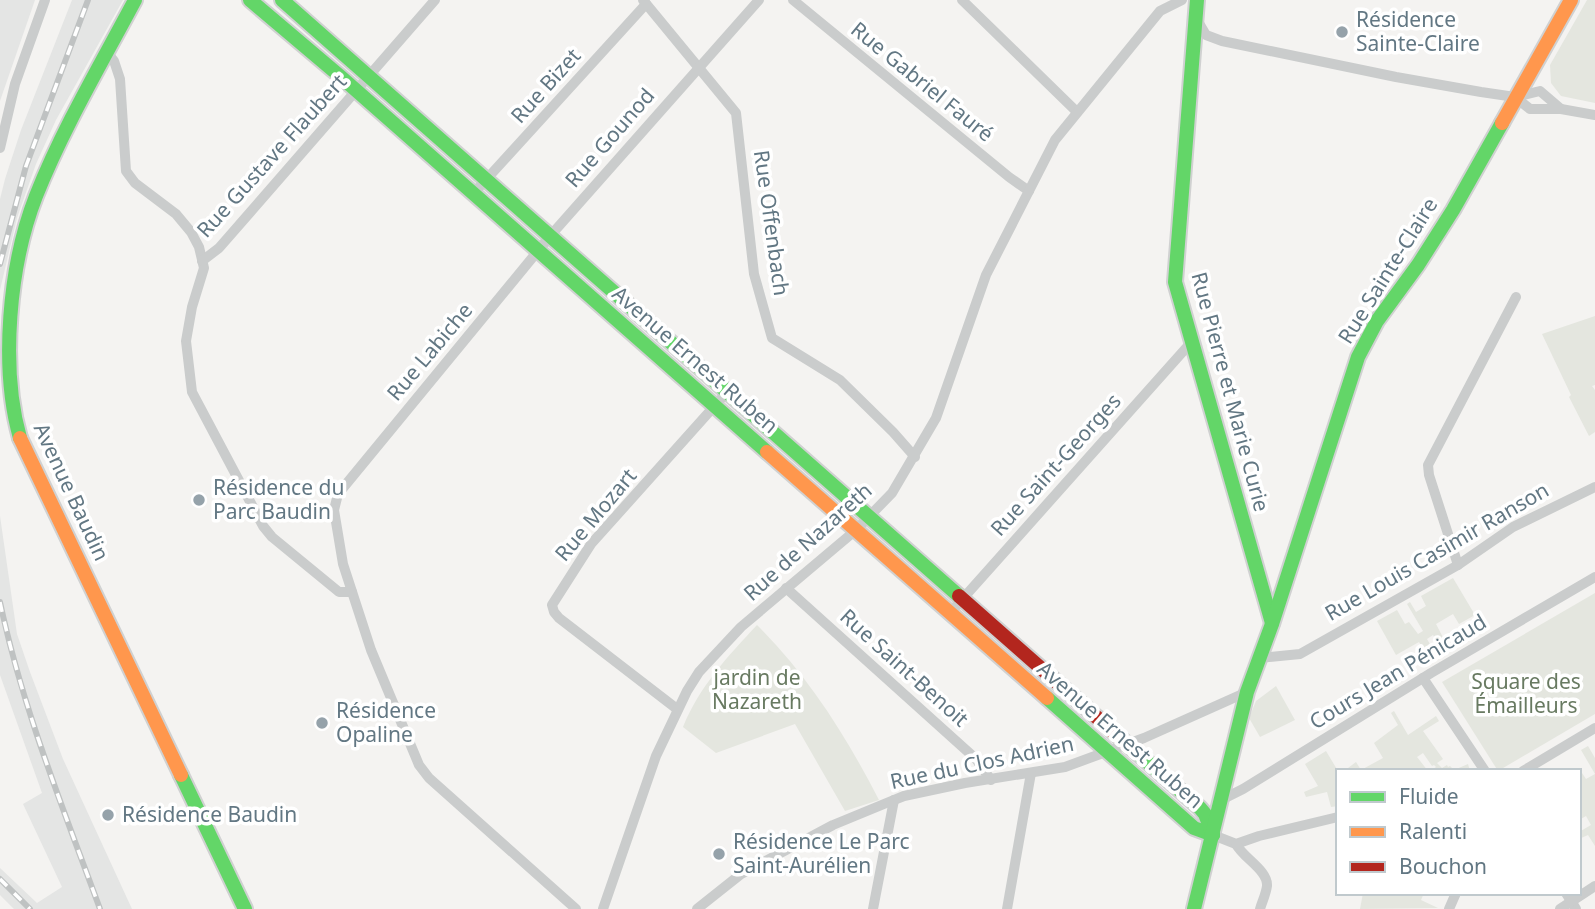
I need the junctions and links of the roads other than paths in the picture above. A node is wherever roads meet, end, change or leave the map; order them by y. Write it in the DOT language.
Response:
graph roads {
  1 [pos="45,0"];
  2 [pos="135,0"];
  3 [pos="250,0"];
  4 [pos="282,0"];
  5 [pos="435,0"];
  6 [pos="759,0"];
  7 [pos="793,0"];
  8 [pos="962,0"];
  9 [pos="1182,0"];
  10 [pos="1196,0"];
  11 [pos="1571,0"];
  12 [pos="644,2"];
  13 [pos="1196,18"];
  14 [pos="107,52"];
  15 [pos="699,68"];
  16 [pos="369,76"];
  17 [pos="356,92"];
  18 [pos="1515,97"];
  19 [pos="1561,108"];
  20 [pos="1077,113"];
  21 [pos="1595,116"];
  22 [pos="0,148"];
  23 [pos="488,179"];
  24 [pos="1029,191"];
  25 [pos="473,194"];
  26 [pos="551,235"];
  27 [pos="539,251"];
  28 [pos="202,261"];
  29 [pos="1516,297"];
  30 [pos="1193,346"];
  31 [pos="727,392"];
  32 [pos="716,406"];
  33 [pos="915,457"];
  34 [pos="1595,487"];
  35 [pos="868,517"];
  36 [pos="856,530"];
  37 [pos="1458,565"];
  38 [pos="1595,577"];
  39 [pos="786,588"];
  40 [pos="352,593"];
  41 [pos="961,599"];
  42 [pos="950,613"];
  43 [pos="1272,624"];
  44 [pos="1259,659"];
  45 [pos="1423,678"];
  46 [pos="1247,692"];
  47 [pos="677,709"];
  48 [pos="1595,728"];
  49 [pos="1126,744"];
  50 [pos="1107,752"];
  51 [pos="1484,769"];
  52 [pos="1527,769"];
  53 [pos="1031,773"];
  54 [pos="991,780"];
  55 [pos="894,800"];
  56 [pos="1221,800"];
  57 [pos="1336,817"];
  58 [pos="1213,835"];
  59 [pos="1236,844"];
  60 [pos="1595,887"];
  61 [pos="1571,901"];
  62 [pos="245,909"];
  63 [pos="576,909"];
  64 [pos="603,909"];
  65 [pos="698,909"];
  66 [pos="873,909"];
  67 [pos="1007,909"];
  68 [pos="1194,909"];
  69 [pos="1261,909"];
  70 [pos="1560,909"];
  1 -- 22 [label="street"];
  2 -- 14 [label="street, Avenue Baudin"];
  3 -- 17 [label="street, Avenue Ernest Ruben"];
  4 -- 16 [label="street, Avenue Ernest Ruben"];
  5 -- 16 [label="street, Rue Gustave Flaubert"];
  6 -- 15 [label="street, Rue Gounod"];
  7 -- 24 [label="street, Rue Gabriel Fauré"];
  8 -- 20 [label="street"];
  9 -- 20 [label="street, Rue de Nazareth"];
  10 -- 13 [label="street, Rue Pierre et Marie Curie"];
  11 -- 18 [label="street, Rue Sainte-Claire"];
  12 -- 15 [label="street, Rue Offenbach"];
  12 -- 23 [label="street, Rue Bizet"];
  13 -- 18 [label="street"];
  13 -- 30 [label="street, Rue Pierre et Marie Curie"];
  14 -- 28 [label="street"];
  14 -- 62 [label="street, Avenue Baudin"];
  15 -- 26 [label="street, Rue Gounod"];
  15 -- 33 [label="street, Rue Offenbach"];
  16 -- 17 [label="street, Rue Gustave Flaubert"];
  16 -- 23 [label="street, Avenue Ernest Ruben"];
  17 -- 25 [label="street, Avenue Ernest Ruben"];
  17 -- 28 [label="street, Rue Gustave Flaubert"];
  18 -- 19 [label="street"];
  18 -- 19 [label="street"];
  18 -- 43 [label="street, Rue Sainte-Claire"];
  19 -- 21 [label="street"];
  20 -- 24 [label="street, Rue de Nazareth"];
  23 -- 25 [label="street, Rue Bizet"];
  23 -- 26 [label="street, Avenue Ernest Ruben"];
  24 -- 33 [label="street, Rue de Nazareth"];
  25 -- 27 [label="street, Avenue Ernest Ruben"];
  26 -- 27 [label="street, Rue Labiche"];
  26 -- 31 [label="street, Avenue Ernest Ruben"];
  27 -- 32 [label="street, Avenue Ernest Ruben"];
  27 -- 40 [label="street, Rue Labiche"];
  28 -- 40 [label="street"];
  29 -- 37 [label="street"];
  30 -- 41 [label="street, Rue Saint-Georges"];
  30 -- 43 [label="street, Rue Pierre et Marie Curie"];
  31 -- 32 [label="street, Rue Mozart"];
  31 -- 35 [label="street, Avenue Ernest Ruben"];
  32 -- 36 [label="street, Avenue Ernest Ruben"];
  32 -- 47 [label="street, Rue Mozart"];
  33 -- 35 [label="street, Rue de Nazareth"];
  34 -- 37 [label="street, Rue Louis Casimir Ranson"];
  35 -- 36 [label="street, Rue de Nazareth"];
  35 -- 41 [label="street, Avenue Ernest Ruben"];
  36 -- 39 [label="street, Rue de Nazareth"];
  36 -- 42 [label="street, Avenue Ernest Ruben"];
  37 -- 44 [label="street, Rue Louis Casimir Ranson"];
  38 -- 45 [label="street, Cours Jean Pénicaud"];
  39 -- 47 [label="street, Rue de Nazareth"];
  39 -- 54 [label="street, Rue Saint-Benoit"];
  40 -- 63 [label="street"];
  41 -- 42 [label="street, Rue Saint-Georges"];
  41 -- 49 [label="street, Avenue Ernest Ruben"];
  42 -- 50 [label="street, Avenue Ernest Ruben"];
  43 -- 44 [label="street, Rue Sainte-Claire"];
  44 -- 46 [label="street, Rue Sainte-Claire"];
  45 -- 51 [label="street"];
  45 -- 56 [label="street, Cours Jean Pénicaud"];
  46 -- 49 [label="street, Rue du Clos Adrien"];
  46 -- 56 [label="street, Rue Sainte-Claire"];
  47 -- 64 [label="street, Rue de Nazareth"];
  48 -- 52 [label="street"];
  49 -- 50 [label="street, Rue du Clos Adrien"];
  49 -- 58 [label="street, Avenue Ernest Ruben"];
  50 -- 53 [label="street, Rue du Clos Adrien"];
  50 -- 58 [label="street, Avenue Ernest Ruben"];
  53 -- 54 [label="street, Rue du Clos Adrien"];
  53 -- 67 [label="street"];
  54 -- 55 [label="street, Rue du Clos Adrien"];
  55 -- 65 [label="street, Rue du Clos Adrien"];
  55 -- 66 [label="street"];
  56 -- 58 [label="street, Rue Sainte-Claire"];
  57 -- 59 [label="street"];
  58 -- 59 [label="street"];
  58 -- 68 [label="street, Rue Sainte-Claire"];
  59 -- 69 [label="street"];
  60 -- 61 [label="street"];
  61 -- 70 [label="street"];
}
